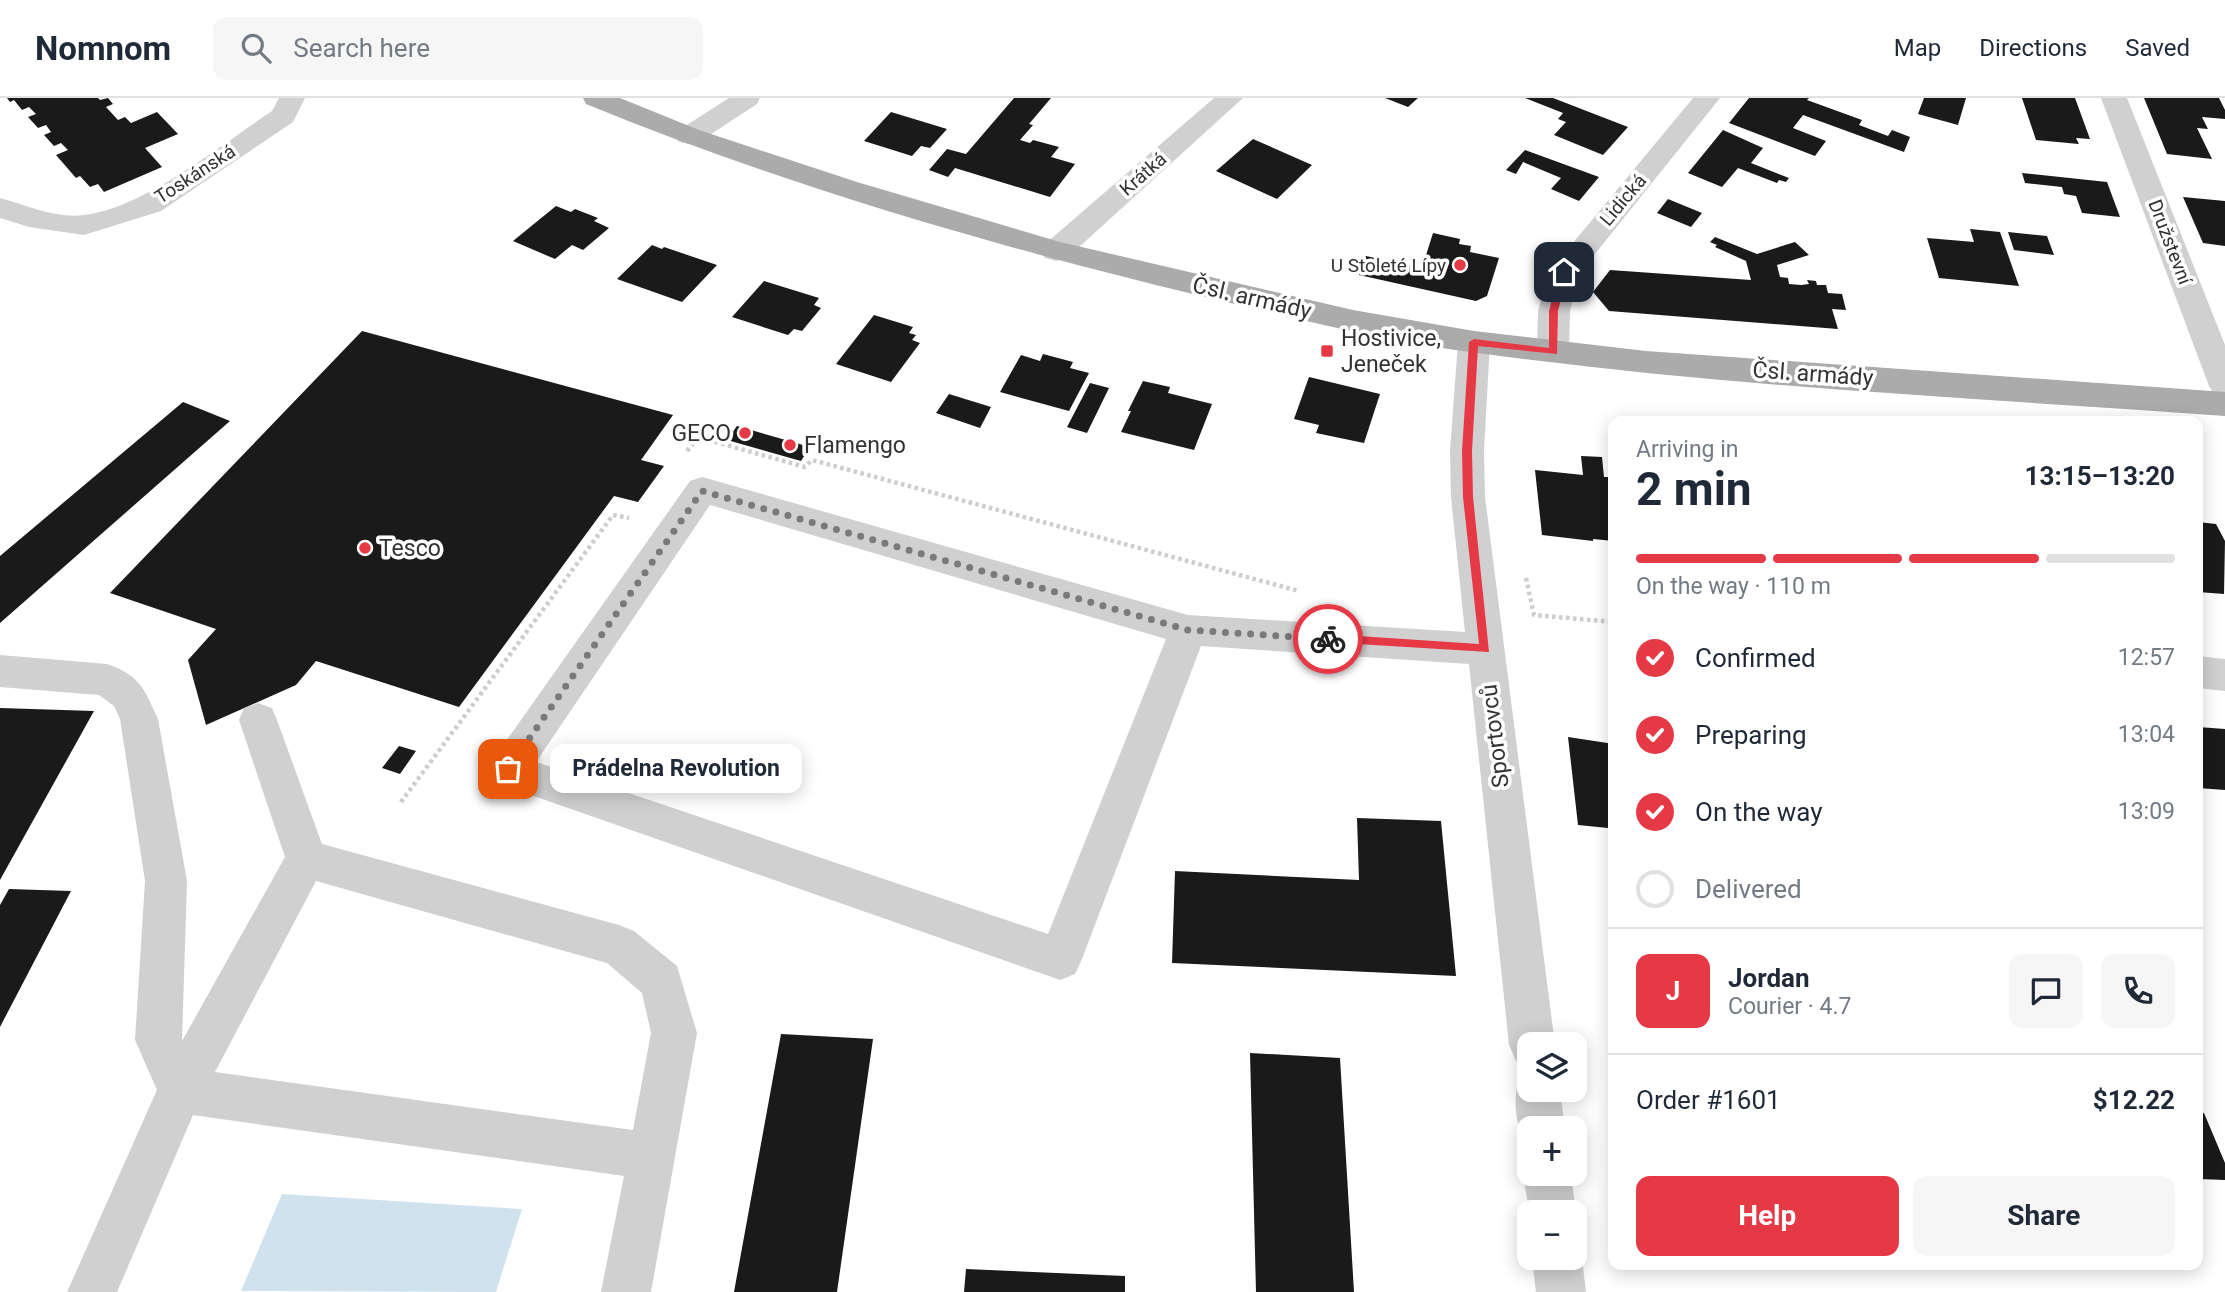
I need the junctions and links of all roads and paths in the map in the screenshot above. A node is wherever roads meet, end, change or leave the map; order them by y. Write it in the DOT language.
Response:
graph roads {
  1 [pos="292,98"];
  2 [pos="596,98"];
  3 [pos="747,98"];
  4 [pos="1230,98"];
  5 [pos="1707,98"];
  6 [pos="2114,98"];
  7 [pos="689,136"];
  8 [pos="0,206"];
  9 [pos="1056,251"];
  10 [pos="1474,342"];
  11 [pos="1553,351"];
  12 [pos="2225,386"];
  13 [pos="2225,404"];
  14 [pos="1521,571"];
  15 [pos="1608,621"];
  16 [pos="1188,630"];
  17 [pos="1485,649"];
  18 [pos="0,671"];
  19 [pos="2203,673"];
  20 [pos="2225,675"];
  21 [pos="258,720"];
  22 [pos="306,859"];
  23 [pos="1530,1032"];
  24 [pos="180,1090"];
  25 [pos="652,1156"];
  26 [pos="1558,1270"];
  27 [pos="92,1292"];
  28 [pos="626,1292"];
  29 [pos="1561,1292"];
  1 -- 8 [label="street, Toskánská"];
  2 -- 7 [label="main road, Čsl. armády"];
  3 -- 7 [label="street"];
  4 -- 9 [label="street, Krátká"];
  5 -- 11 [label="street, Lidická"];
  6 -- 12 [label="street, Družstevní"];
  7 -- 9 [label="main road, Čsl. armády"];
  9 -- 10 [label="main road, Čsl. armády"];
  10 -- 11 [label="main road, Čsl. armády"];
  10 -- 17 [label="street, Sportovců"];
  11 -- 13 [label="main road, Čsl. armády"];
  14 -- 15 [label="path"];
  16 -- 16 [label="street"];
  16 -- 17 [label="street"];
  17 -- 23 [label="street, Sportovců"];
  18 -- 24 [label="street"];
  19 -- 20 [label="street"];
  21 -- 22 [label="street"];
  22 -- 24 [label="street"];
  22 -- 25 [label="street"];
  24 -- 25 [label="street"];
  24 -- 27 [label="street"];
  25 -- 28 [label="street"];
  26 -- 29 [label="street"];
}
